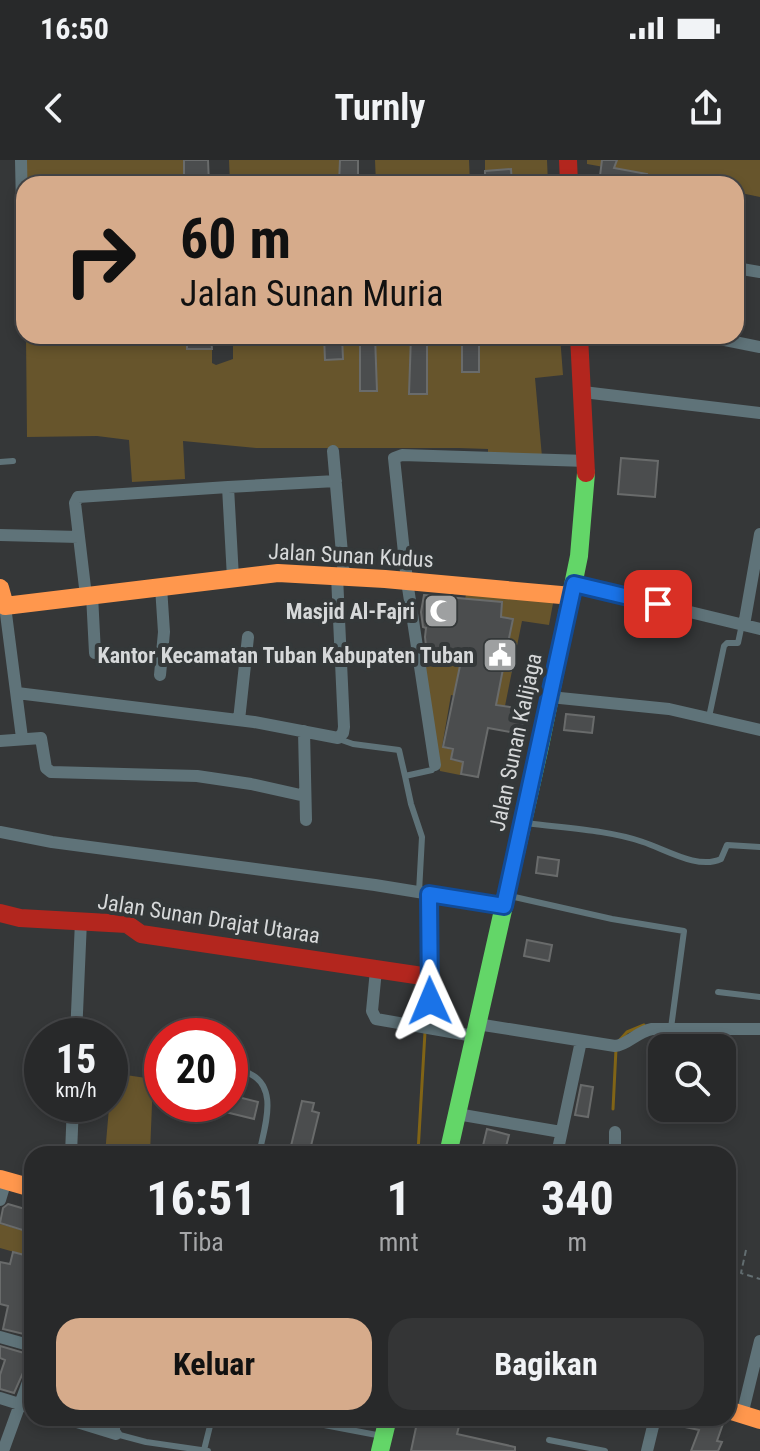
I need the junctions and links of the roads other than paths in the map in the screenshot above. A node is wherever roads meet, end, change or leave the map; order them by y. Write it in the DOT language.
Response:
graph roads {
  1 [pos="580,344"];
  2 [pos="583,392"];
  3 [pos="760,413"];
  4 [pos="333,451"];
  5 [pos="13,461"];
  6 [pos="587,461"];
  7 [pos="0,462"];
  8 [pos="336,481"];
  9 [pos="228,487"];
  10 [pos="760,534"];
  11 [pos="0,535"];
  12 [pos="79,537"];
  13 [pos="341,576"];
  14 [pos="233,578"];
  15 [pos="407,581"];
  16 [pos="161,587"];
  17 [pos="573,590"];
  18 [pos="89,596"];
  19 [pos="2,597"];
  20 [pos="743,625"];
  21 [pos="760,629"];
  22 [pos="248,637"];
  23 [pos="5,649"];
  24 [pos="95,653"];
  25 [pos="160,675"];
  26 [pos="17,693"];
  27 [pos="550,697"];
  28 [pos="709,717"];
  29 [pos="239,720"];
  30 [pos="760,730"];
  31 [pos="304,731"];
  32 [pos="22,738"];
  33 [pos="336,738"];
  34 [pos="0,741"];
  35 [pos="435,765"];
  36 [pos="405,776"];
  37 [pos="305,796"];
  38 [pos="306,820"];
  39 [pos="522,823"];
  40 [pos="0,832"];
  41 [pos="760,847"];
  42 [pos="424,893"];
  43 [pos="505,901"];
  44 [pos="0,913"];
  45 [pos="81,921"];
  46 [pos="376,970"];
  47 [pos="429,977"];
  48 [pos="718,992"];
  49 [pos="760,996"];
  50 [pos="77,1018"];
  51 [pos="428,1029"];
  52 [pos="671,1029"];
  53 [pos="760,1029"];
  54 [pos="476,1030"];
  55 [pos="581,1041"];
  56 [pos="248,1073"];
  57 [pos="457,1114"];
  58 [pos="72,1122"];
  59 [pos="561,1132"];
  60 [pos="615,1132"];
  61 [pos="71,1146"];
  62 [pos="261,1146"];
  63 [pos="450,1146"];
  64 [pos="558,1146"];
  65 [pos="615,1146"];
  66 [pos="3,1180"];
  67 [pos="24,1186"];
  68 [pos="0,1200"];
  69 [pos="0,1337"];
  70 [pos="760,1341"];
  71 [pos="24,1344"];
  72 [pos="0,1398"];
  73 [pos="24,1406"];
  74 [pos="24,1411"];
  75 [pos="743,1415"];
  76 [pos="91,1426"];
  77 [pos="120,1426"];
  78 [pos="211,1426"];
  79 [pos="334,1426"];
  80 [pos="653,1426"];
  81 [pos="121,1435"];
  82 [pos="384,1435"];
  83 [pos="549,1440"];
  84 [pos="3,1451"];
  85 [pos="206,1451"];
  86 [pos="605,1451"];
  87 [pos="647,1451"];
  1 -- 2 [label="street, Jalan Sunan Kalijaga"];
  2 -- 3 [label="street"];
  2 -- 6 [label="street, Jalan Sunan Kalijaga"];
  4 -- 8 [label="street"];
  5 -- 7 [label="lane"];
  6 -- 15 [label="street"];
  6 -- 17 [label="street, Jalan Sunan Kalijaga"];
  8 -- 9 [label="street"];
  8 -- 13 [label="street"];
  9 -- 12 [label="street"];
  9 -- 14 [label="street"];
  10 -- 20 [label="street"];
  11 -- 12 [label="street"];
  12 -- 18 [label="street"];
  13 -- 14 [label="street, Jalan Sunan Kudus"];
  13 -- 15 [label="street, Jalan Sunan Kudus"];
  13 -- 33 [label="street"];
  14 -- 16 [label="street, Jalan Sunan Kudus"];
  15 -- 17 [label="street, Jalan Sunan Kudus"];
  15 -- 35 [label="street"];
  16 -- 18 [label="street, Jalan Sunan Kudus"];
  16 -- 25 [label="street"];
  17 -- 20 [label="street"];
  17 -- 27 [label="street, Jalan Sunan Kalijaga"];
  18 -- 19 [label="street, Jalan Sunan Kudus"];
  18 -- 24 [label="street"];
  19 -- 23 [label="street"];
  20 -- 21 [label="street"];
  20 -- 28 [label="lane"];
  22 -- 29 [label="street"];
  23 -- 26 [label="street"];
  26 -- 29 [label="street"];
  26 -- 32 [label="street"];
  27 -- 28 [label="street"];
  27 -- 39 [label="street, Jalan Sunan Kalijaga"];
  28 -- 30 [label="street"];
  29 -- 31 [label="street"];
  31 -- 33 [label="street"];
  31 -- 37 [label="street"];
  32 -- 34 [label="street"];
  32 -- 37 [label="street"];
  33 -- 36 [label="lane"];
  35 -- 36 [label="lane"];
  36 -- 42 [label="lane"];
  37 -- 38 [label="street"];
  39 -- 41 [label="lane"];
  39 -- 43 [label="street, Jalan Sunan Kalijaga"];
  40 -- 42 [label="street"];
  42 -- 43 [label="street"];
  42 -- 47 [label="street"];
  43 -- 52 [label="lane"];
  43 -- 54 [label="street, Jalan Sunan Kalijaga"];
  44 -- 45 [label="street, Jalan Sunan Drajat Utaraa"];
  45 -- 46 [label="street, Jalan Sunan Drajat Utaraa"];
  45 -- 50 [label="street"];
  46 -- 47 [label="street, Jalan Sunan Drajat Utaraa"];
  46 -- 51 [label="street"];
  47 -- 51 [label="lane"];
  48 -- 49 [label="lane"];
  51 -- 54 [label="street"];
  52 -- 53 [label="street"];
  52 -- 55 [label="street"];
  54 -- 55 [label="street"];
  54 -- 57 [label="street, Jalan Sunan Kalijaga"];
  55 -- 59 [label="street"];
  56 -- 62 [label="lane"];
  57 -- 59 [label="street"];
  57 -- 63 [label="street, Jalan Sunan Kalijaga"];
  58 -- 61 [label="street"];
  59 -- 64 [label="street"];
  60 -- 65 [label="street"];
  66 -- 67 [label="street"];
  66 -- 68 [label="street"];
  69 -- 71 [label="street"];
  70 -- 75 [label="street"];
  72 -- 73 [label="street"];
  74 -- 84 [label="street"];
  76 -- 81 [label="street"];
  77 -- 81 [label="lane"];
  78 -- 85 [label="lane"];
  79 -- 82 [label="lane"];
  80 -- 87 [label="street"];
  81 -- 85 [label="lane"];
  83 -- 86 [label="lane"];
}
